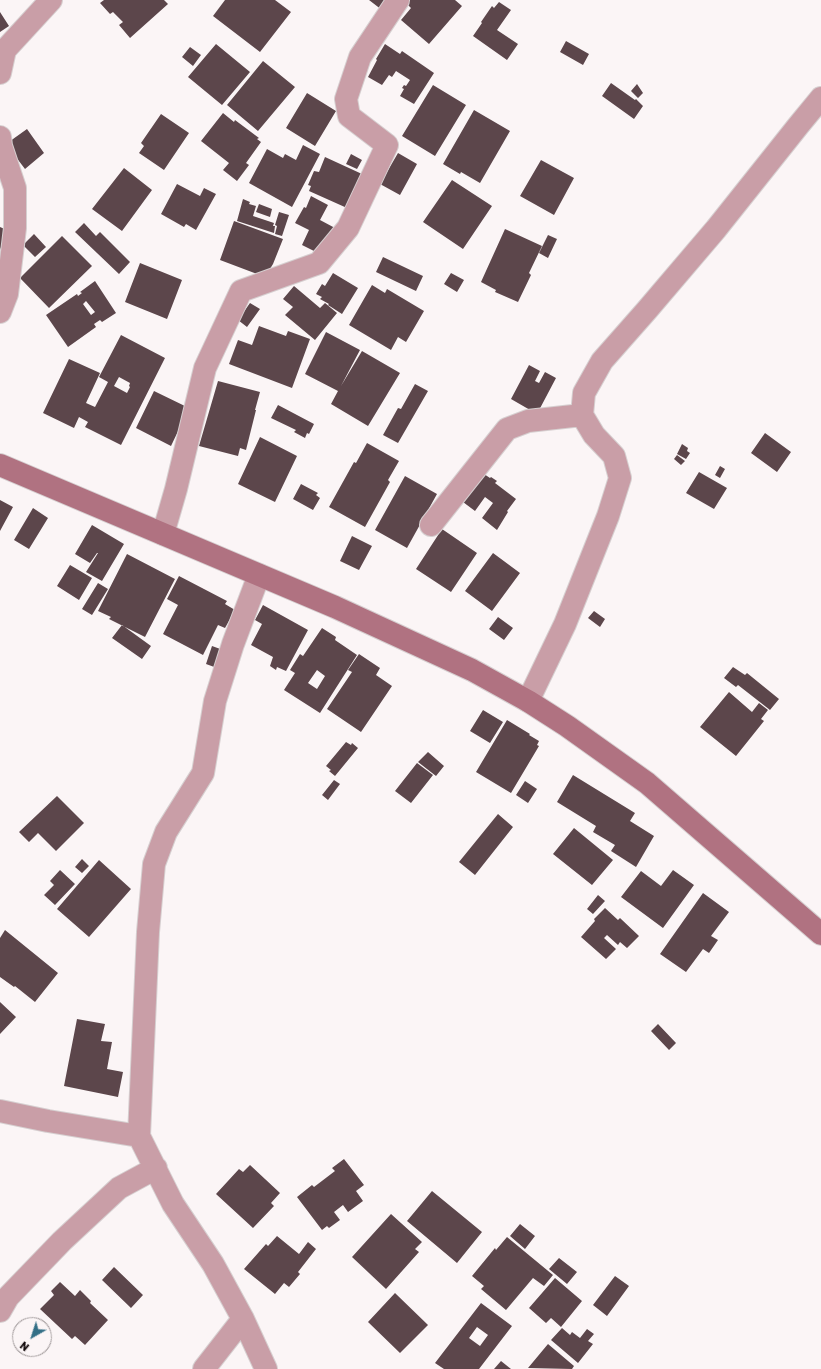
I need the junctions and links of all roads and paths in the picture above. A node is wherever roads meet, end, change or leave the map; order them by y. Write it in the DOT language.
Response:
graph roads {
  1 [pos="51,0"];
  2 [pos="398,0"];
  3 [pos="3,50"];
  4 [pos="0,73"];
  5 [pos="821,98"];
  6 [pos="0,137"];
  7 [pos="0,312"];
  8 [pos="582,415"];
  9 [pos="0,465"];
  10 [pos="431,525"];
  11 [pos="163,534"];
  12 [pos="259,575"];
  13 [pos="528,700"];
  14 [pos="821,934"];
  15 [pos="0,1110"];
  16 [pos="140,1136"];
  17 [pos="156,1168"];
  18 [pos="0,1311"];
  19 [pos="243,1319"];
  20 [pos="204,1369"];
  21 [pos="266,1369"];
  1 -- 3 [label="street"];
  2 -- 11 [label="street"];
  3 -- 4 [label="street"];
  5 -- 8 [label="street"];
  6 -- 7 [label="street"];
  8 -- 10 [label="street"];
  8 -- 13 [label="street"];
  9 -- 11 [label="main road"];
  11 -- 12 [label="main road"];
  12 -- 13 [label="main road"];
  12 -- 16 [label="street"];
  13 -- 14 [label="main road"];
  15 -- 16 [label="street"];
  16 -- 17 [label="street"];
  17 -- 18 [label="street"];
  17 -- 19 [label="street"];
  19 -- 20 [label="street"];
  19 -- 21 [label="street"];
}
